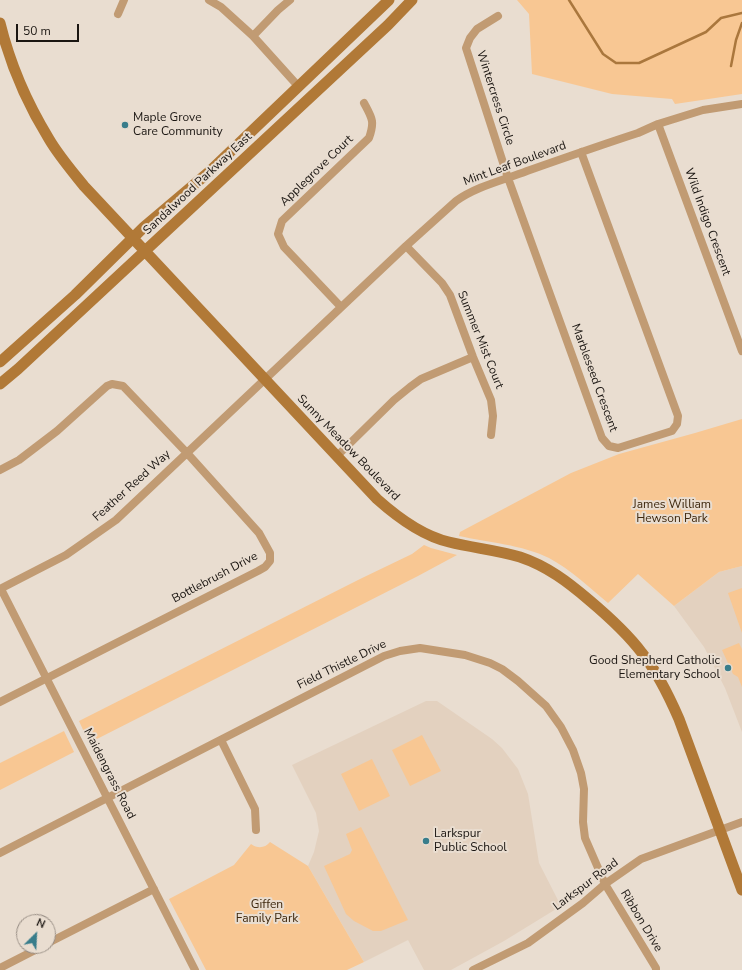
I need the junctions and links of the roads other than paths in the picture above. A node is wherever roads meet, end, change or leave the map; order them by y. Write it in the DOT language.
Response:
graph roads {
  1 [pos="124,0"];
  2 [pos="209,0"];
  3 [pos="290,0"];
  4 [pos="389,0"];
  5 [pos="412,0"];
  6 [pos="118,14"];
  7 [pos="498,16"];
  8 [pos="0,23"];
  9 [pos="253,36"];
  10 [pos="298,86"];
  11 [pos="364,103"];
  12 [pos="741,107"];
  13 [pos="658,124"];
  14 [pos="581,152"];
  15 [pos="508,178"];
  16 [pos="132,238"];
  17 [pos="406,246"];
  18 [pos="145,251"];
  19 [pos="341,307"];
  20 [pos="742,351"];
  21 [pos="473,357"];
  22 [pos="0,362"];
  23 [pos="265,379"];
  24 [pos="0,384"];
  25 [pos="491,435"];
  26 [pos="187,453"];
  27 [pos="337,456"];
  28 [pos="0,470"];
  29 [pos="0,589"];
  30 [pos="46,678"];
  31 [pos="0,702"];
  32 [pos="221,740"];
  33 [pos="107,798"];
  34 [pos="742,822"];
  35 [pos="256,830"];
  36 [pos="720,830"];
  37 [pos="0,853"];
  38 [pos="605,884"];
  39 [pos="154,889"];
  40 [pos="742,890"];
  41 [pos="56,939"];
  42 [pos="27,954"];
  43 [pos="0,968"];
  44 [pos="195,970"];
  45 [pos="473,970"];
  46 [pos="656,970"];
  1 -- 6 [label="street"];
  2 -- 9 [label="street"];
  3 -- 9 [label="street"];
  4 -- 10 [label="street, Sandalwood Parkway East"];
  5 -- 18 [label="street, Sandalwood Parkway East"];
  7 -- 15 [label="street, Wintercress Circle"];
  8 -- 16 [label="street, Sunny Meadow Boulevard"];
  9 -- 10 [label="street"];
  10 -- 16 [label="street, Sandalwood Parkway East"];
  11 -- 19 [label="street, Applegrove Court"];
  12 -- 13 [label="street, Mint Leaf Boulevard"];
  13 -- 14 [label="street, Mint Leaf Boulevard"];
  13 -- 20 [label="street, Wild Indigo Crescent"];
  14 -- 15 [label="street, Mint Leaf Boulevard"];
  14 -- 15 [label="street, Marbleseed Crescent"];
  15 -- 17 [label="street, Mint Leaf Boulevard"];
  16 -- 18 [label="street, Sunny Meadow Boulevard"];
  16 -- 22 [label="street, Sandalwood Parkway East"];
  17 -- 19 [label="street, Mint Leaf Boulevard"];
  17 -- 21 [label="street, Summer Mist Court"];
  18 -- 23 [label="street, Sunny Meadow Boulevard"];
  18 -- 24 [label="street, Sandalwood Parkway East"];
  19 -- 23 [label="street, Mint Leaf Boulevard"];
  21 -- 25 [label="street, Summer Mist Court"];
  21 -- 27 [label="street"];
  23 -- 26 [label="street, Feather Reed Way"];
  23 -- 27 [label="street, Sunny Meadow Boulevard"];
  26 -- 28 [label="street"];
  26 -- 29 [label="street, Feather Reed Way"];
  26 -- 30 [label="street, Bottlebrush Drive"];
  27 -- 36 [label="street, Sunny Meadow Boulevard"];
  29 -- 30 [label="street, Maidengrass Road"];
  30 -- 31 [label="street"];
  30 -- 33 [label="street, Maidengrass Road"];
  32 -- 33 [label="street, Field Thistle Drive"];
  32 -- 35 [label="street"];
  32 -- 38 [label="street, Field Thistle Drive"];
  33 -- 37 [label="street, Field Thistle Drive"];
  33 -- 39 [label="street, Maidengrass Road"];
  34 -- 36 [label="street, Larkspur Road"];
  36 -- 38 [label="street, Larkspur Road"];
  36 -- 40 [label="street, Sunny Meadow Boulevard"];
  38 -- 45 [label="street, Larkspur Road"];
  38 -- 46 [label="street, Ribbon Drive"];
  39 -- 41 [label="street"];
  39 -- 44 [label="street, Maidengrass Road"];
  42 -- 43 [label="street"];
}
